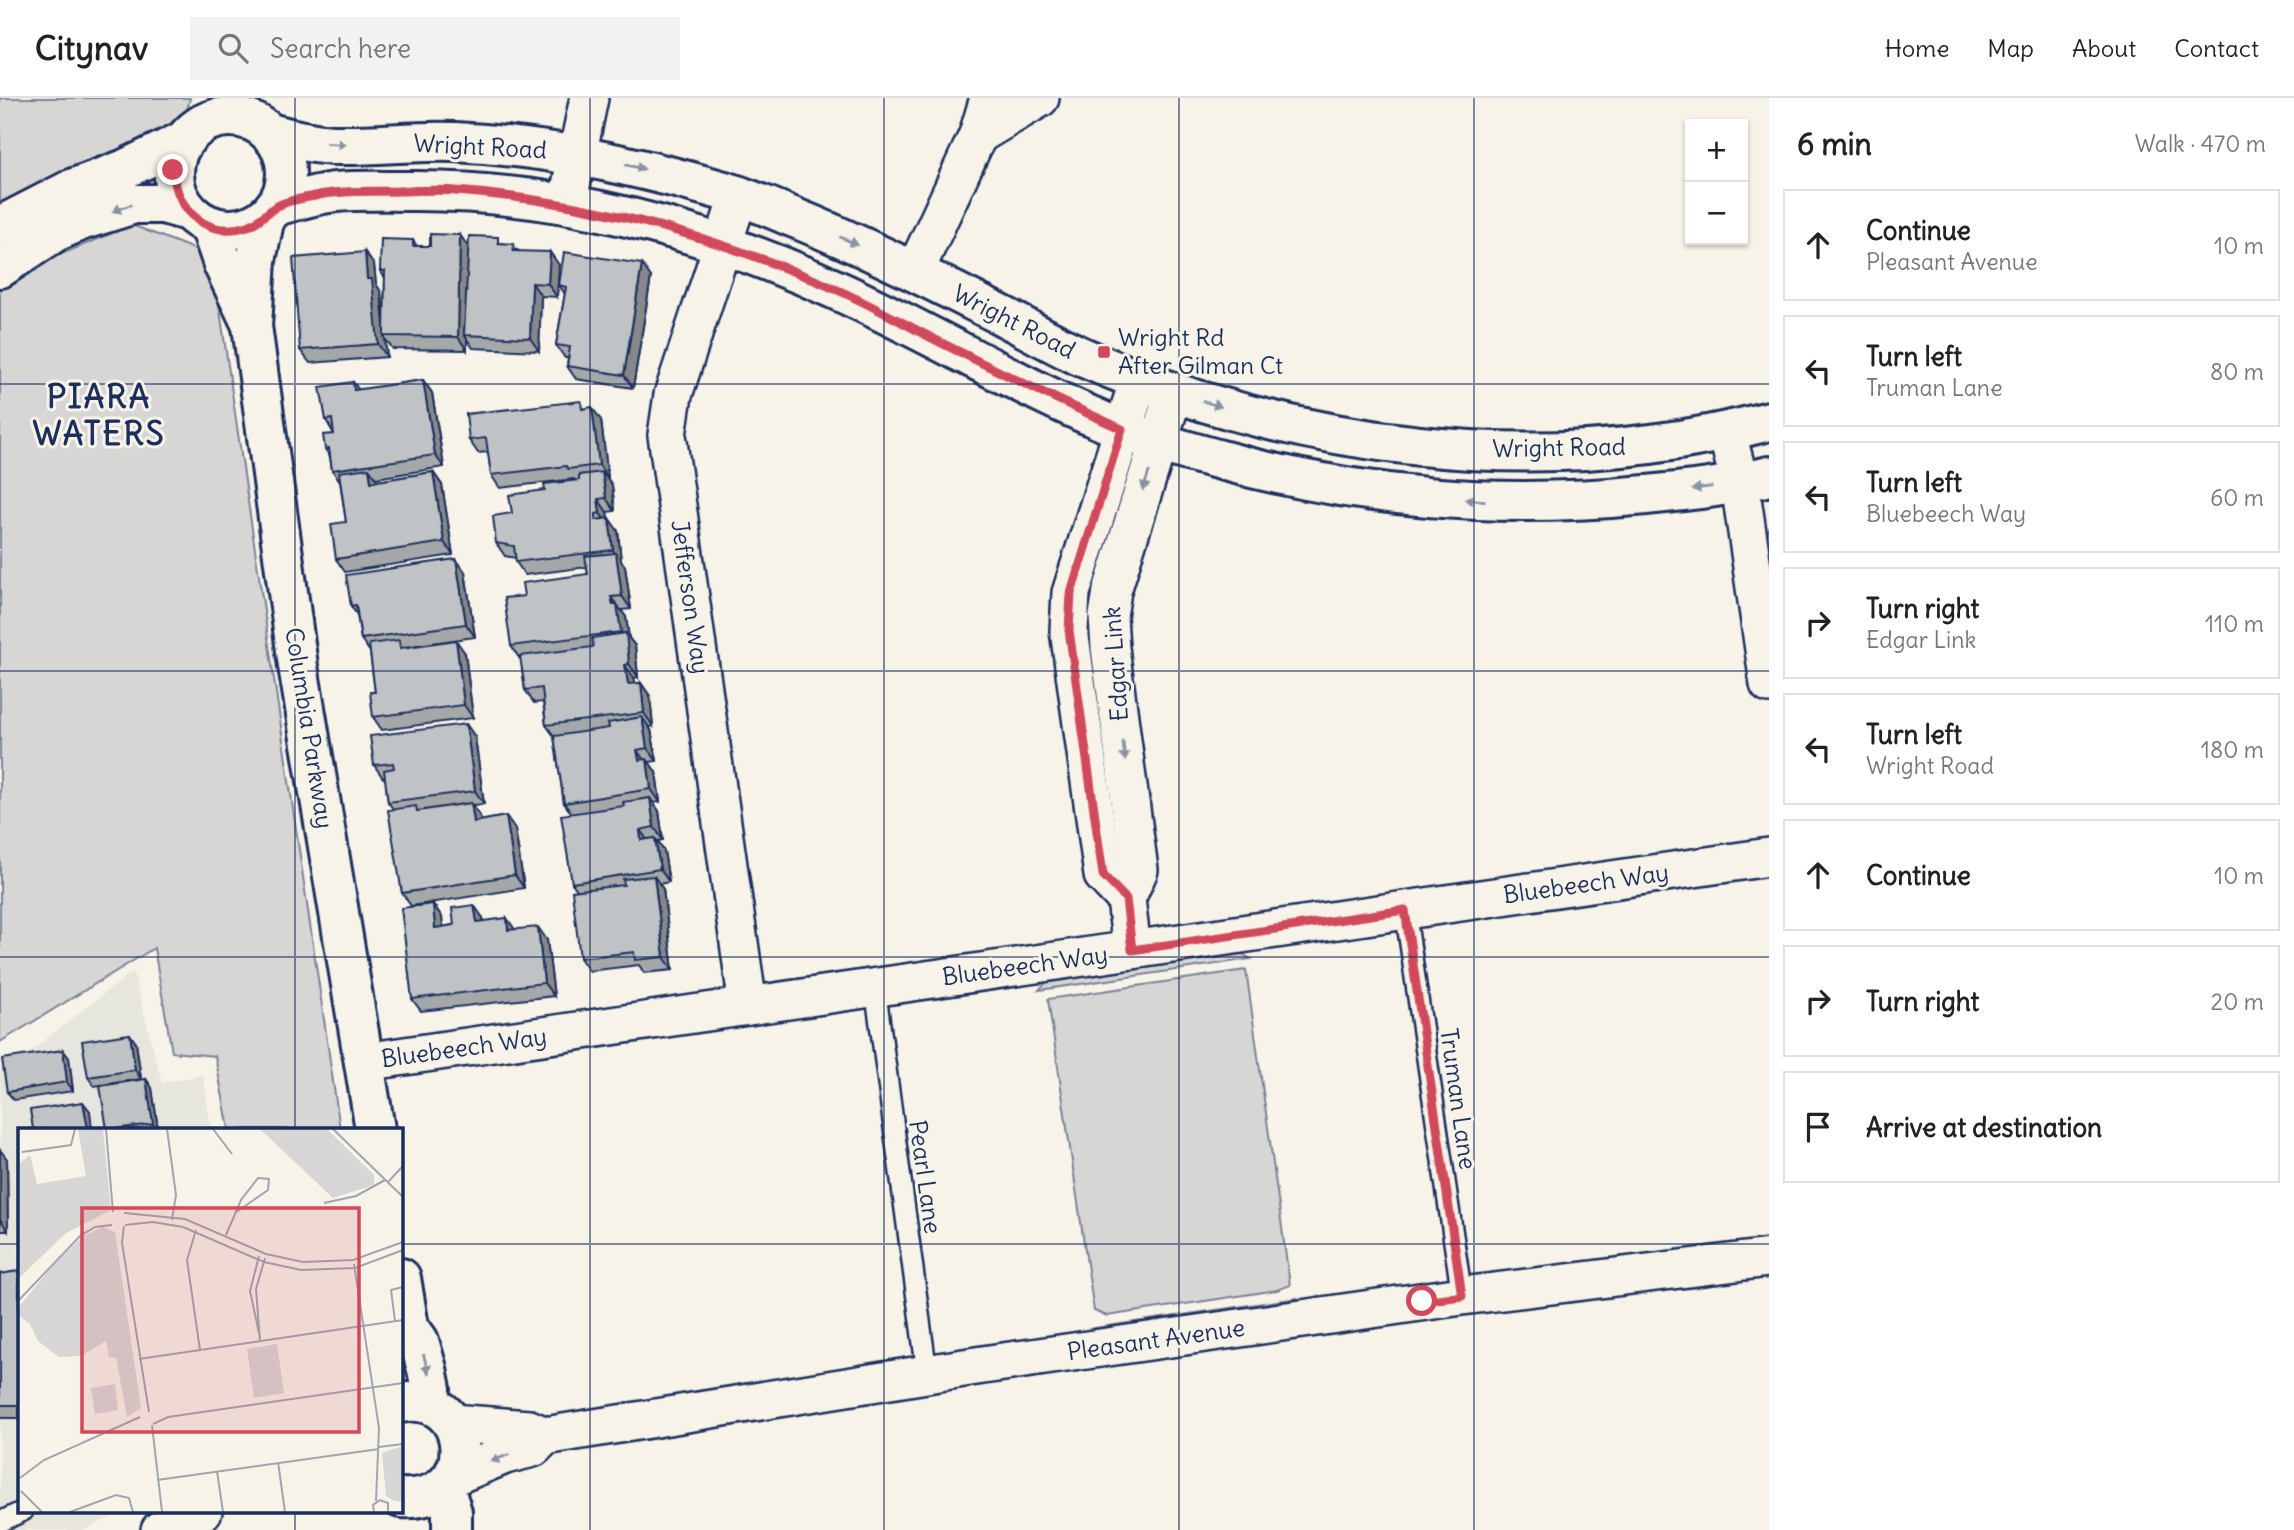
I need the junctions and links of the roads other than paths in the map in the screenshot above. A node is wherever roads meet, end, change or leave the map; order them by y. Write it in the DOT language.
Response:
graph roads {
  1 [pos="589,98"];
  2 [pos="989,98"];
  3 [pos="1040,98"];
  4 [pos="257,119"];
  5 [pos="194,122"];
  6 [pos="978,135"];
  7 [pos="576,154"];
  8 [pos="739,195"];
  9 [pos="566,205"];
  10 [pos="270,212"];
  11 [pos="199,219"];
  12 [pos="0,226"];
  13 [pos="723,245"];
  14 [pos="0,268"];
  15 [pos="915,271"];
  16 [pos="252,326"];
  17 [pos="1139,379"];
  18 [pos="1174,392"];
  19 [pos="1769,421"];
  20 [pos="1122,429"];
  21 [pos="1727,433"];
  22 [pos="1159,443"];
  23 [pos="1754,480"];
  24 [pos="1769,684"];
  25 [pos="1769,857"];
  26 [pos="1126,899"];
  27 [pos="1405,910"];
  28 [pos="1132,950"];
  29 [pos="874,988"];
  30 [pos="748,1006"];
  31 [pos="364,1062"];
  32 [pos="375,1128"];
  33 [pos="1769,1258"];
  34 [pos="402,1292"];
  35 [pos="1462,1296"];
  36 [pos="405,1332"];
  37 [pos="928,1373"];
  38 [pos="426,1410"];
  39 [pos="545,1436"];
  40 [pos="448,1482"];
  41 [pos="402,1498"];
  42 [pos="402,1501"];
  43 [pos="21,1512"];
  44 [pos="200,1512"];
  45 [pos="0,1522"];
  46 [pos="161,1523"];
  47 [pos="413,1530"];
  48 [pos="452,1530"];
  1 -- 7 [label="street"];
  2 -- 6 [label="street"];
  3 -- 6 [label="street"];
  4 -- 5 [label="main road"];
  4 -- 7 [label="main road, Wright Road, one-way"];
  4 -- 10 [label="main road"];
  5 -- 11 [label="main road"];
  5 -- 12 [label="main road"];
  6 -- 15 [label="street"];
  7 -- 8 [label="main road, Wright Road, one-way"];
  7 -- 9 [label="street"];
  8 -- 13 [label="street, Jefferson Way"];
  8 -- 15 [label="main road, Wright Road, one-way"];
  9 -- 10 [label="main road, Wright Road"];
  9 -- 13 [label="main road, Wright Road"];
  10 -- 11 [label="main road"];
  10 -- 16 [label="main road, Columbia Parkway"];
  11 -- 14 [label="main road, one-way"];
  11 -- 16 [label="main road, Columbia Parkway"];
  13 -- 20 [label="main road, Wright Road"];
  13 -- 30 [label="street, Jefferson Way"];
  15 -- 17 [label="main road, Wright Road"];
  16 -- 31 [label="main road, Columbia Parkway"];
  17 -- 18 [label="main road, Wright Road"];
  17 -- 20 [label="street, Edgar Link"];
  18 -- 21 [label="main road, Wright Road, one-way"];
  18 -- 22 [label="street, Edgar Link"];
  19 -- 21 [label="main road, Wright Road"];
  20 -- 22 [label="main road, Wright Road"];
  20 -- 26 [label="street, Edgar Link"];
  21 -- 23 [label="street"];
  23 -- 22 [label="main road, Wright Road, one-way"];
  22 -- 26 [label="street, Edgar Link, one-way"];
  23 -- 24 [label="street"];
  25 -- 27 [label="street, Bluebeech Way"];
  26 -- 28 [label="street, Edgar Link"];
  27 -- 28 [label="street, Bluebeech Way"];
  27 -- 35 [label="lane, Truman Lane"];
  28 -- 29 [label="street, Bluebeech Way"];
  29 -- 30 [label="street, Bluebeech Way"];
  29 -- 37 [label="lane, Pearl Lane"];
  30 -- 31 [label="street, Bluebeech Way"];
  31 -- 32 [label="main road, Columbia Parkway"];
  33 -- 35 [label="street, Pleasant Avenue"];
  34 -- 36 [label="main road"];
  35 -- 37 [label="street, Pleasant Avenue"];
  36 -- 38 [label="main road, one-way"];
  37 -- 39 [label="street, Pleasant Avenue"];
  38 -- 39 [label="street, Pleasant Avenue"];
  38 -- 40 [label="main road"];
  39 -- 40 [label="street, Pleasant Avenue, one-way"];
  40 -- 41 [label="main road"];
  40 -- 48 [label="main road"];
  42 -- 47 [label="main road"];
  43 -- 45 [label="lane"];
  44 -- 46 [label="street"];
}
